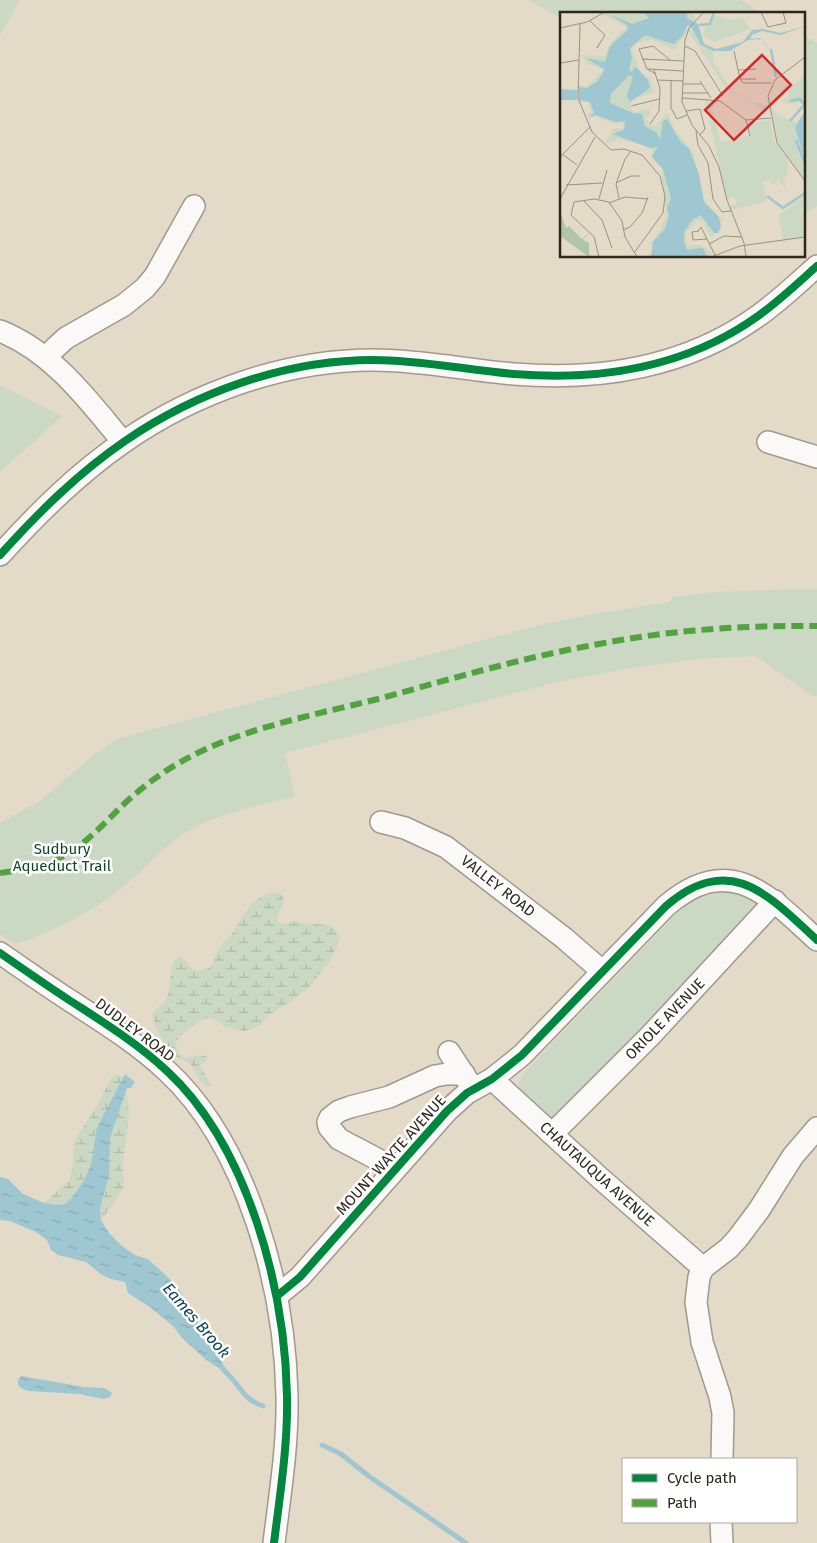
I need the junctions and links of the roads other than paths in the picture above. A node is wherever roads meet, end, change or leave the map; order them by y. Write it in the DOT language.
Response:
graph roads {
  1 [pos="194,206"];
  2 [pos="817,266"];
  3 [pos="0,331"];
  4 [pos="46,358"];
  5 [pos="123,442"];
  6 [pos="768,442"];
  7 [pos="817,457"];
  8 [pos="0,555"];
  9 [pos="381,822"];
  10 [pos="775,901"];
  11 [pos="817,940"];
  12 [pos="0,953"];
  13 [pos="602,972"];
  14 [pos="449,1052"];
  15 [pos="492,1079"];
  16 [pos="468,1082"];
  17 [pos="552,1134"];
  18 [pos="813,1140"];
  19 [pos="393,1171"];
  20 [pos="703,1268"];
  21 [pos="277,1296"];
  22 [pos="722,1458"];
  23 [pos="721,1523"];
  24 [pos="274,1543"];
  25 [pos="722,1543"];
  1 -- 4 [label="street"];
  2 -- 5 [label="street"];
  3 -- 4 [label="street"];
  4 -- 5 [label="street"];
  5 -- 8 [label="street"];
  6 -- 7 [label="street"];
  9 -- 13 [label="street, VALLEY ROAD"];
  10 -- 11 [label="street, MOUNT WAYTE AVENUE"];
  10 -- 13 [label="street, MOUNT WAYTE AVENUE"];
  10 -- 17 [label="street, ORIOLE AVENUE"];
  12 -- 21 [label="street, DUDLEY ROAD"];
  13 -- 15 [label="street, MOUNT WAYTE AVENUE"];
  14 -- 16 [label="street"];
  15 -- 16 [label="street, MOUNT WAYTE AVENUE"];
  15 -- 17 [label="street, CHAUTAUQUA AVENUE"];
  16 -- 19 [label="street, MOUNT WAYTE AVENUE"];
  16 -- 19 [label="street"];
  17 -- 20 [label="street, CHAUTAUQUA AVENUE"];
  18 -- 20 [label="street"];
  19 -- 21 [label="street, MOUNT WAYTE AVENUE"];
  20 -- 22 [label="street"];
  21 -- 24 [label="street"];
  23 -- 25 [label="street"];
}
